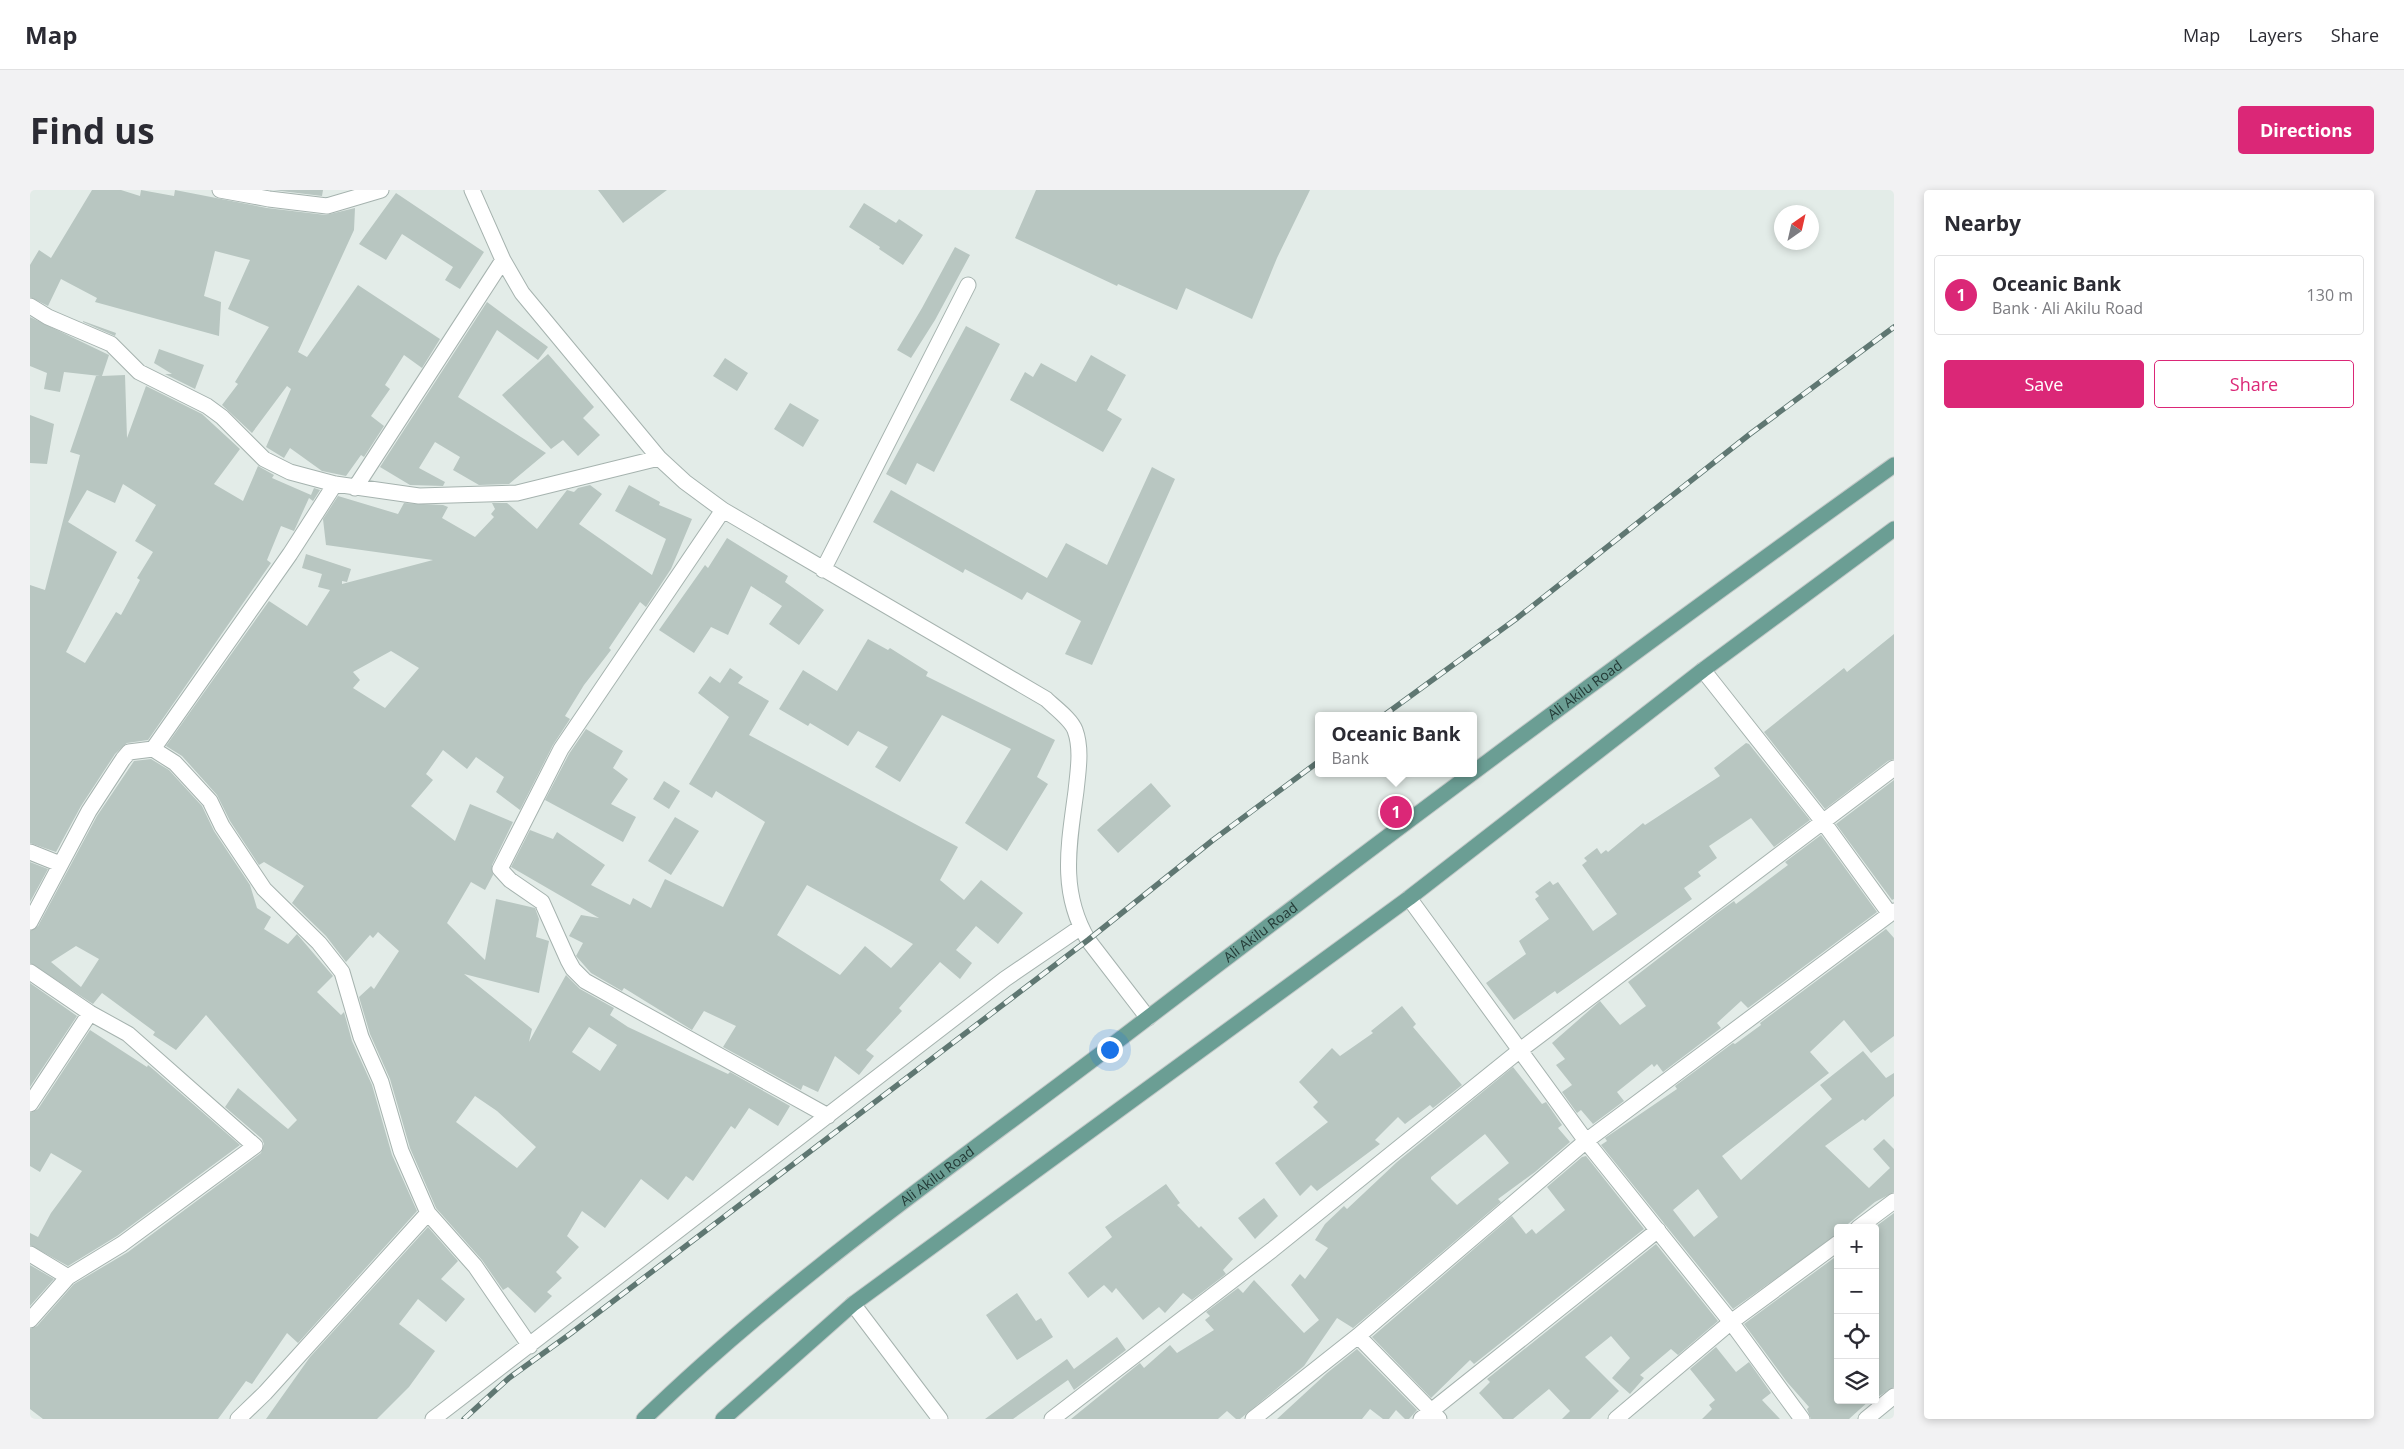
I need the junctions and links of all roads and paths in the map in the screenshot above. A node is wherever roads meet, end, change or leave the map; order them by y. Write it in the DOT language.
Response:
graph roads {
  1 [pos="220,190"];
  2 [pos="381,190"];
  3 [pos="472,190"];
  4 [pos="503,260"];
  5 [pos="968,285"];
  6 [pos="30,306"];
  7 [pos="659,458"];
  8 [pos="1894,465"];
  9 [pos="335,484"];
  10 [pos="355,488"];
  11 [pos="724,510"];
  12 [pos="1894,529"];
  13 [pos="823,570"];
  14 [pos="1703,670"];
  15 [pos="153,749"];
  16 [pos="1894,768"];
  17 [pos="1477,772"];
  18 [pos="1470,777"];
  19 [pos="1824,823"];
  20 [pos="30,852"];
  21 [pos="60,864"];
  22 [pos="1409,898"];
  23 [pos="1892,913"];
  24 [pos="30,922"];
  25 [pos="1081,927"];
  26 [pos="30,972"];
  27 [pos="90,1013"];
  28 [pos="1148,1018"];
  29 [pos="1519,1051"];
  30 [pos="30,1104"];
  31 [pos="828,1116"];
  32 [pos="1586,1141"];
  33 [pos="1894,1201"];
  34 [pos="428,1213"];
  35 [pos="1863,1224"];
  36 [pos="1658,1230"];
  37 [pos="1834,1246"];
  38 [pos="30,1254"];
  39 [pos="68,1276"];
  40 [pos="853,1304"];
  41 [pos="30,1320"];
  42 [pos="1731,1322"];
  43 [pos="1358,1336"];
  44 [pos="530,1346"];
  45 [pos="1894,1396"];
  46 [pos="1430,1416"];
  47 [pos="238,1419"];
  48 [pos="433,1419"];
  49 [pos="644,1419"];
  50 [pos="723,1419"];
  51 [pos="940,1419"];
  52 [pos="1052,1419"];
  53 [pos="1252,1419"];
  54 [pos="1616,1419"];
  55 [pos="1802,1419"];
  56 [pos="1866,1419"];
  1 -- 2 [label="street"];
  3 -- 4 [label="street"];
  4 -- 7 [label="street"];
  4 -- 10 [label="street"];
  5 -- 13 [label="street"];
  6 -- 9 [label="street"];
  7 -- 10 [label="street"];
  7 -- 11 [label="street"];
  8 -- 17 [label="main road, Ali Akilu Road"];
  9 -- 10 [label="street"];
  9 -- 15 [label="street"];
  11 -- 13 [label="street"];
  11 -- 31 [label="street"];
  12 -- 14 [label="main road"];
  13 -- 25 [label="street"];
  14 -- 19 [label="street"];
  14 -- 22 [label="main road"];
  15 -- 21 [label="street"];
  15 -- 34 [label="street"];
  16 -- 19 [label="street"];
  18 -- 28 [label="main road, Ali Akilu Road"];
  19 -- 23 [label="street"];
  19 -- 29 [label="street"];
  20 -- 21 [label="street"];
  21 -- 24 [label="street"];
  22 -- 29 [label="street"];
  22 -- 40 [label="main road"];
  23 -- 32 [label="street"];
  25 -- 28 [label="street"];
  25 -- 31 [label="street"];
  26 -- 27 [label="street"];
  27 -- 30 [label="street"];
  27 -- 39 [label="street"];
  28 -- 49 [label="main road, Ali Akilu Road"];
  29 -- 32 [label="street"];
  29 -- 52 [label="street"];
  31 -- 44 [label="street"];
  32 -- 36 [label="street"];
  32 -- 43 [label="street"];
  33 -- 35 [label="street"];
  34 -- 44 [label="street"];
  34 -- 47 [label="street"];
  36 -- 42 [label="street"];
  36 -- 46 [label="street"];
  37 -- 42 [label="street"];
  38 -- 39 [label="street"];
  39 -- 41 [label="street"];
  40 -- 50 [label="main road"];
  40 -- 51 [label="street"];
  42 -- 54 [label="street"];
  42 -- 55 [label="street"];
  43 -- 46 [label="street"];
  43 -- 53 [label="street"];
  44 -- 48 [label="street"];
  45 -- 56 [label="street"];
}
